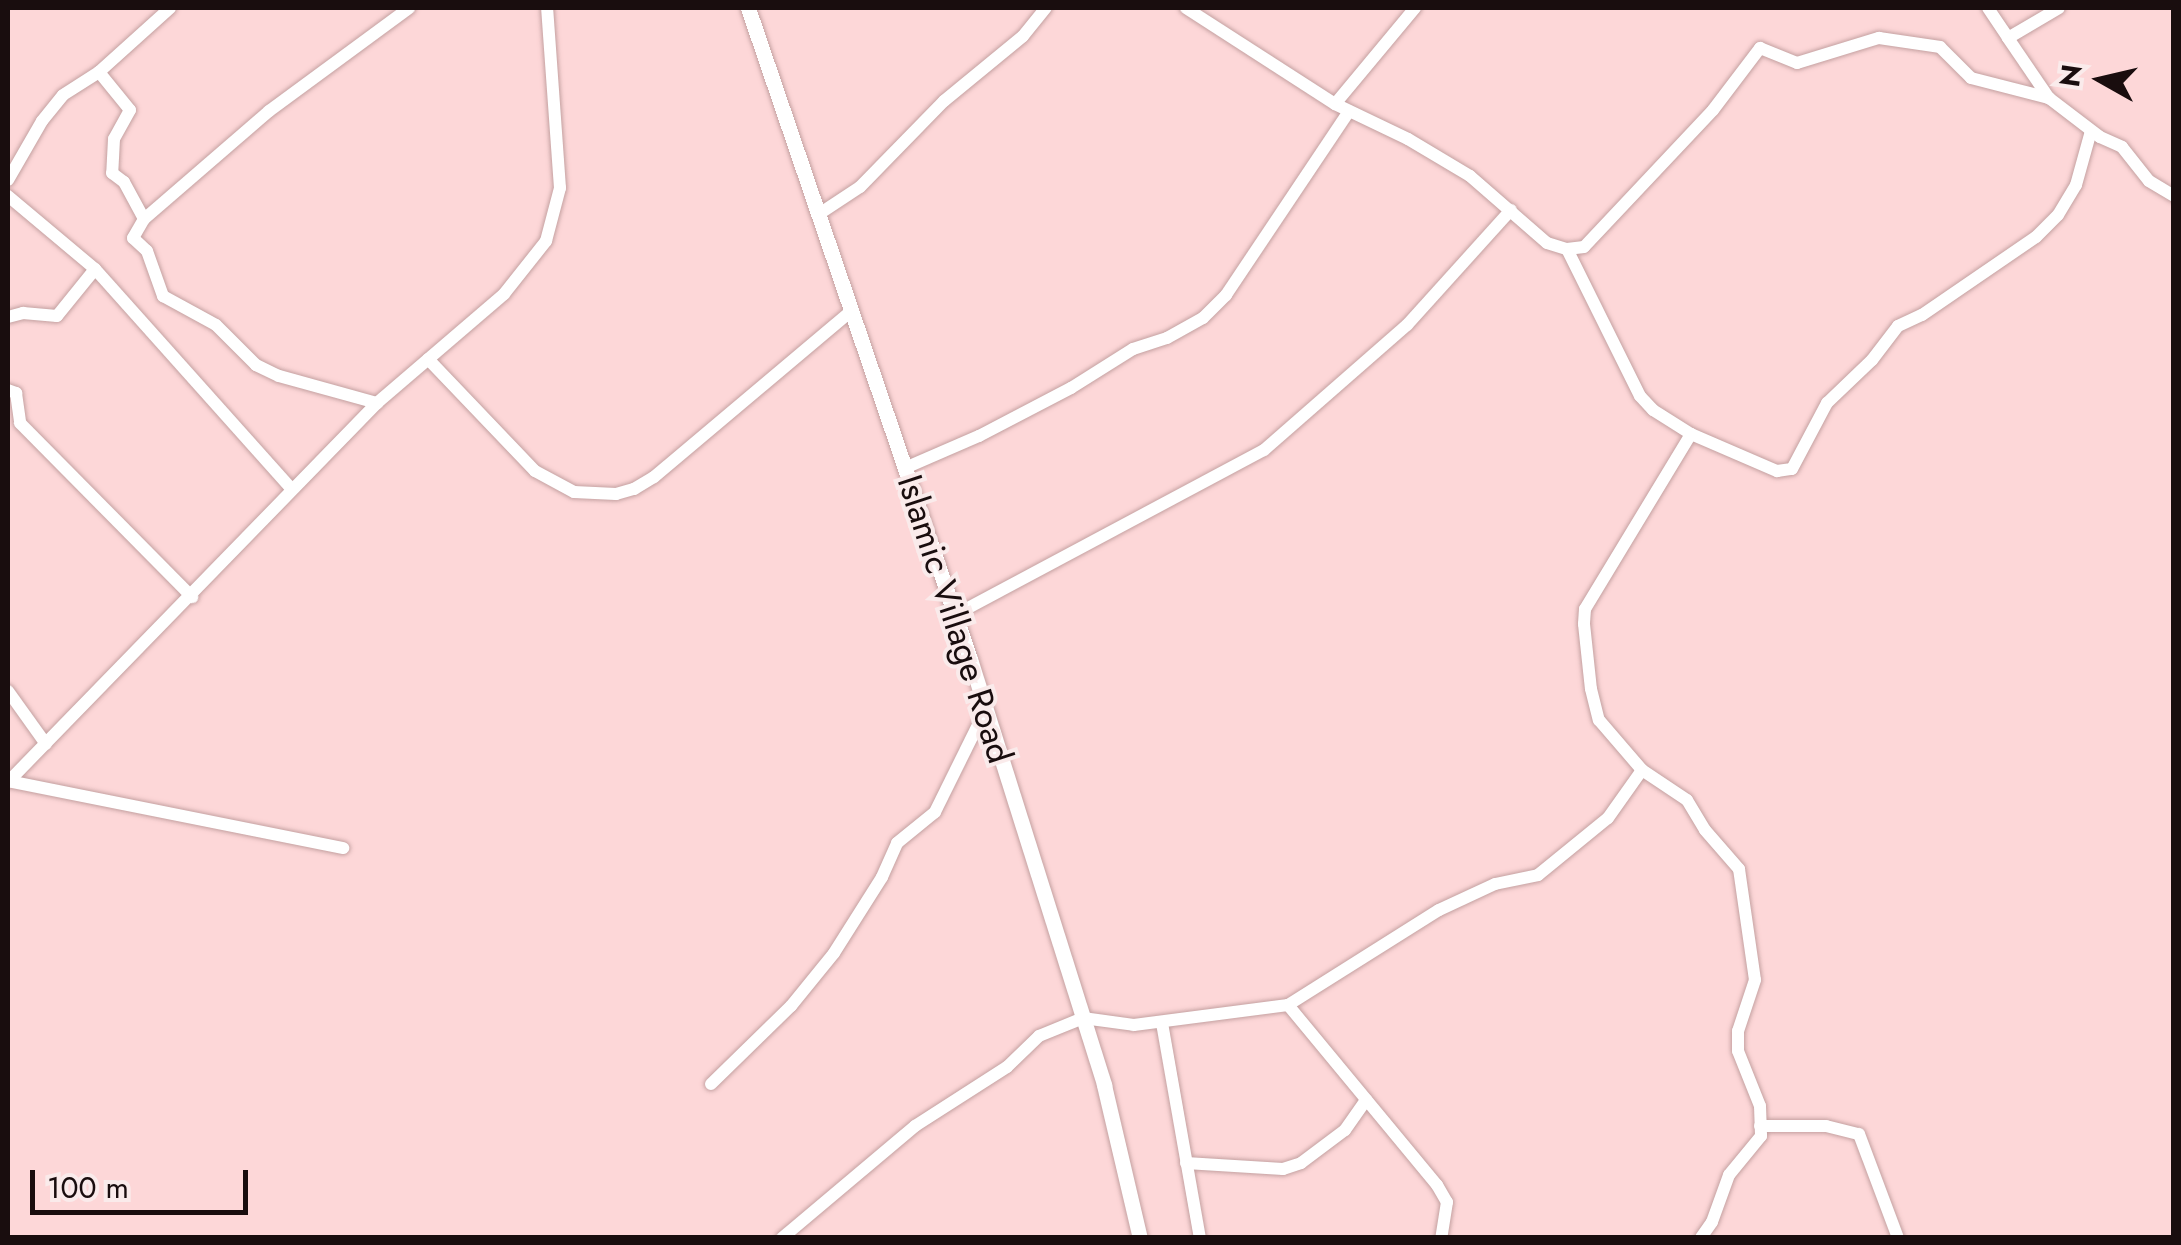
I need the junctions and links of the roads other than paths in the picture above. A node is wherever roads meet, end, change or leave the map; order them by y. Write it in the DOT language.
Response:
graph roads {
  1 [pos="170,8"];
  2 [pos="409,8"];
  3 [pos="547,8"];
  4 [pos="748,8"];
  5 [pos="1046,8"];
  6 [pos="1186,8"];
  7 [pos="1415,8"];
  8 [pos="1988,8"];
  9 [pos="2059,8"];
  10 [pos="2008,38"];
  11 [pos="99,72"];
  12 [pos="2049,98"];
  13 [pos="1342,107"];
  14 [pos="2092,131"];
  15 [pos="8,180"];
  16 [pos="8,196"];
  17 [pos="2174,196"];
  18 [pos="1510,210"];
  19 [pos="820,214"];
  20 [pos="144,218"];
  21 [pos="1567,250"];
  22 [pos="95,269"];
  23 [pos="852,310"];
  24 [pos="8,317"];
  25 [pos="428,360"];
  26 [pos="8,390"];
  27 [pos="377,403"];
  28 [pos="14,423"];
  29 [pos="1691,434"];
  30 [pos="905,468"];
  31 [pos="291,488"];
  32 [pos="192,598"];
  33 [pos="955,614"];
  34 [pos="8,691"];
  35 [pos="986,709"];
  36 [pos="46,744"];
  37 [pos="1642,770"];
  38 [pos="8,781"];
  39 [pos="343,848"];
  40 [pos="1288,1005"];
  41 [pos="1083,1018"];
  42 [pos="1162,1023"];
  43 [pos="711,1084"];
  44 [pos="1366,1100"];
  45 [pos="1760,1126"];
  46 [pos="1186,1162"];
  47 [pos="782,1238"];
  48 [pos="1140,1238"];
  49 [pos="1200,1238"];
  50 [pos="1442,1238"];
  51 [pos="1701,1238"];
  52 [pos="1898,1238"];
  1 -- 11 [label="street"];
  2 -- 20 [label="street"];
  3 -- 25 [label="street"];
  4 -- 19 [label="street, Islamic Village Road"];
  5 -- 19 [label="street"];
  6 -- 13 [label="street"];
  7 -- 13 [label="street"];
  8 -- 10 [label="street"];
  9 -- 10 [label="street"];
  10 -- 12 [label="street"];
  11 -- 15 [label="street"];
  11 -- 20 [label="street"];
  12 -- 14 [label="street"];
  12 -- 21 [label="street"];
  13 -- 18 [label="street"];
  13 -- 30 [label="street"];
  14 -- 17 [label="street"];
  14 -- 29 [label="street"];
  16 -- 22 [label="street"];
  18 -- 21 [label="street"];
  18 -- 33 [label="street"];
  19 -- 23 [label="street, Islamic Village Road"];
  20 -- 27 [label="street"];
  21 -- 29 [label="street"];
  22 -- 24 [label="street"];
  22 -- 31 [label="street"];
  23 -- 25 [label="street"];
  23 -- 30 [label="street, Islamic Village Road"];
  25 -- 27 [label="street"];
  26 -- 28 [label="street"];
  27 -- 31 [label="street"];
  28 -- 32 [label="street"];
  29 -- 37 [label="street"];
  30 -- 33 [label="street, Islamic Village Road"];
  31 -- 32 [label="street"];
  32 -- 36 [label="street"];
  33 -- 35 [label="street, Islamic Village Road"];
  34 -- 36 [label="street"];
  35 -- 41 [label="street, Islamic Village Road"];
  35 -- 43 [label="street"];
  36 -- 38 [label="street"];
  37 -- 40 [label="street"];
  37 -- 45 [label="street"];
  38 -- 39 [label="street"];
  40 -- 42 [label="street"];
  40 -- 44 [label="street"];
  41 -- 42 [label="street"];
  41 -- 47 [label="street"];
  41 -- 48 [label="street, Islamic Village Road"];
  42 -- 46 [label="street"];
  44 -- 46 [label="street"];
  44 -- 50 [label="street"];
  45 -- 51 [label="street"];
  45 -- 52 [label="street"];
  46 -- 49 [label="street"];
}
